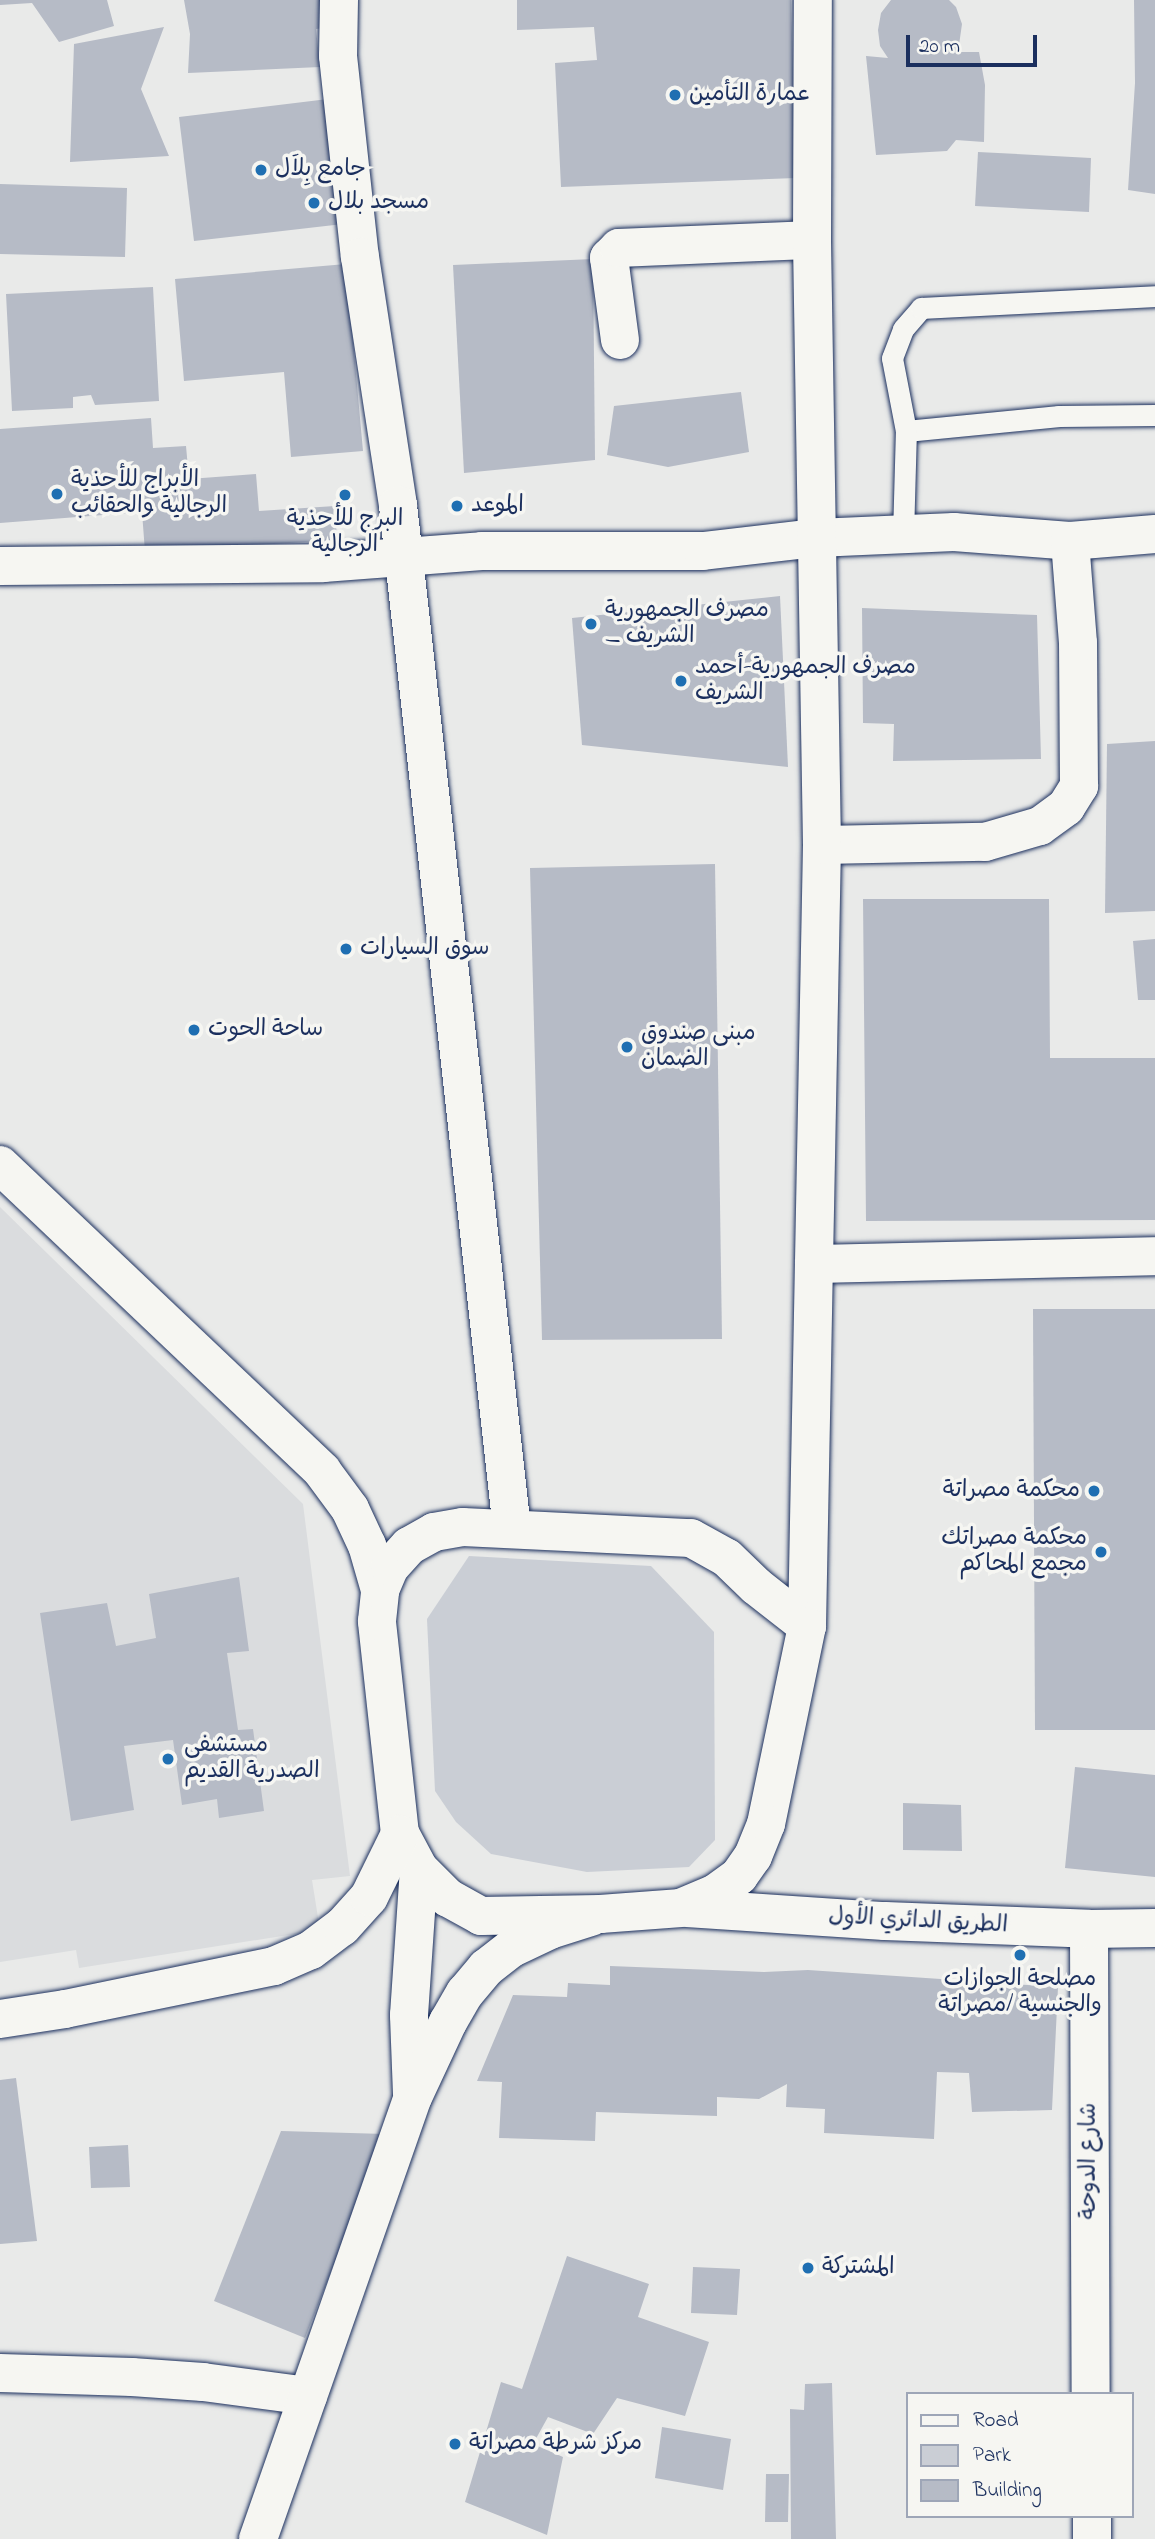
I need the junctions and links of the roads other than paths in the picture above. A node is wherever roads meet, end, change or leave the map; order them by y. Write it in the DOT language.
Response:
graph roads {
  1 [pos="339,0"];
  2 [pos="813,0"];
  3 [pos="811,240"];
  4 [pos="1155,296"];
  5 [pos="620,340"];
  6 [pos="1155,415"];
  7 [pos="906,431"];
  8 [pos="1155,534"];
  9 [pos="903,536"];
  10 [pos="816,538"];
  11 [pos="1070,541"];
  12 [pos="404,558"];
  13 [pos="0,566"];
  14 [pos="822,845"];
  15 [pos="0,1165"];
  16 [pos="1155,1256"];
  17 [pos="814,1264"];
  18 [pos="512,1529"];
  19 [pos="380,1590"];
  20 [pos="807,1626"];
  21 [pos="400,1834"];
  22 [pos="419,1869"];
  23 [pos="681,1908"];
  24 [pos="600,1914"];
  25 [pos="1155,1928"];
  26 [pos="1090,1929"];
  27 [pos="0,2019"];
  28 [pos="413,2097"];
  29 [pos="0,2374"];
  30 [pos="1091,2392"];
  31 [pos="308,2396"];
  32 [pos="1092,2518"];
  33 [pos="258,2539"];
  34 [pos="1092,2539"];
  1 -- 12 [label="main road"];
  2 -- 3 [label="main road"];
  3 -- 5 [label="main road"];
  3 -- 10 [label="main road"];
  4 -- 7 [label="lane"];
  6 -- 7 [label="lane"];
  7 -- 9 [label="lane"];
  8 -- 11 [label="main road"];
  9 -- 10 [label="main road"];
  9 -- 11 [label="main road"];
  10 -- 12 [label="main road"];
  10 -- 14 [label="main road"];
  11 -- 14 [label="main road"];
  12 -- 13 [label="main road"];
  12 -- 18 [label="main road"];
  14 -- 17 [label="main road"];
  15 -- 19 [label="main road"];
  16 -- 17 [label="main road"];
  17 -- 20 [label="main road"];
  18 -- 19 [label="main road"];
  18 -- 20 [label="main road"];
  19 -- 21 [label="main road"];
  20 -- 23 [label="main road"];
  21 -- 22 [label="main road"];
  21 -- 27 [label="main road"];
  22 -- 24 [label="main road"];
  22 -- 28 [label="main road"];
  23 -- 24 [label="main road"];
  23 -- 26 [label="main road, الطريق الدائري الأول"];
  24 -- 28 [label="main road"];
  25 -- 26 [label="main road, الطريق الدائري الأول"];
  26 -- 30 [label="main road, شارع الدوحة"];
  28 -- 31 [label="main road"];
  29 -- 31 [label="main road"];
  31 -- 33 [label="main road"];
  32 -- 34 [label="main road"];
}
